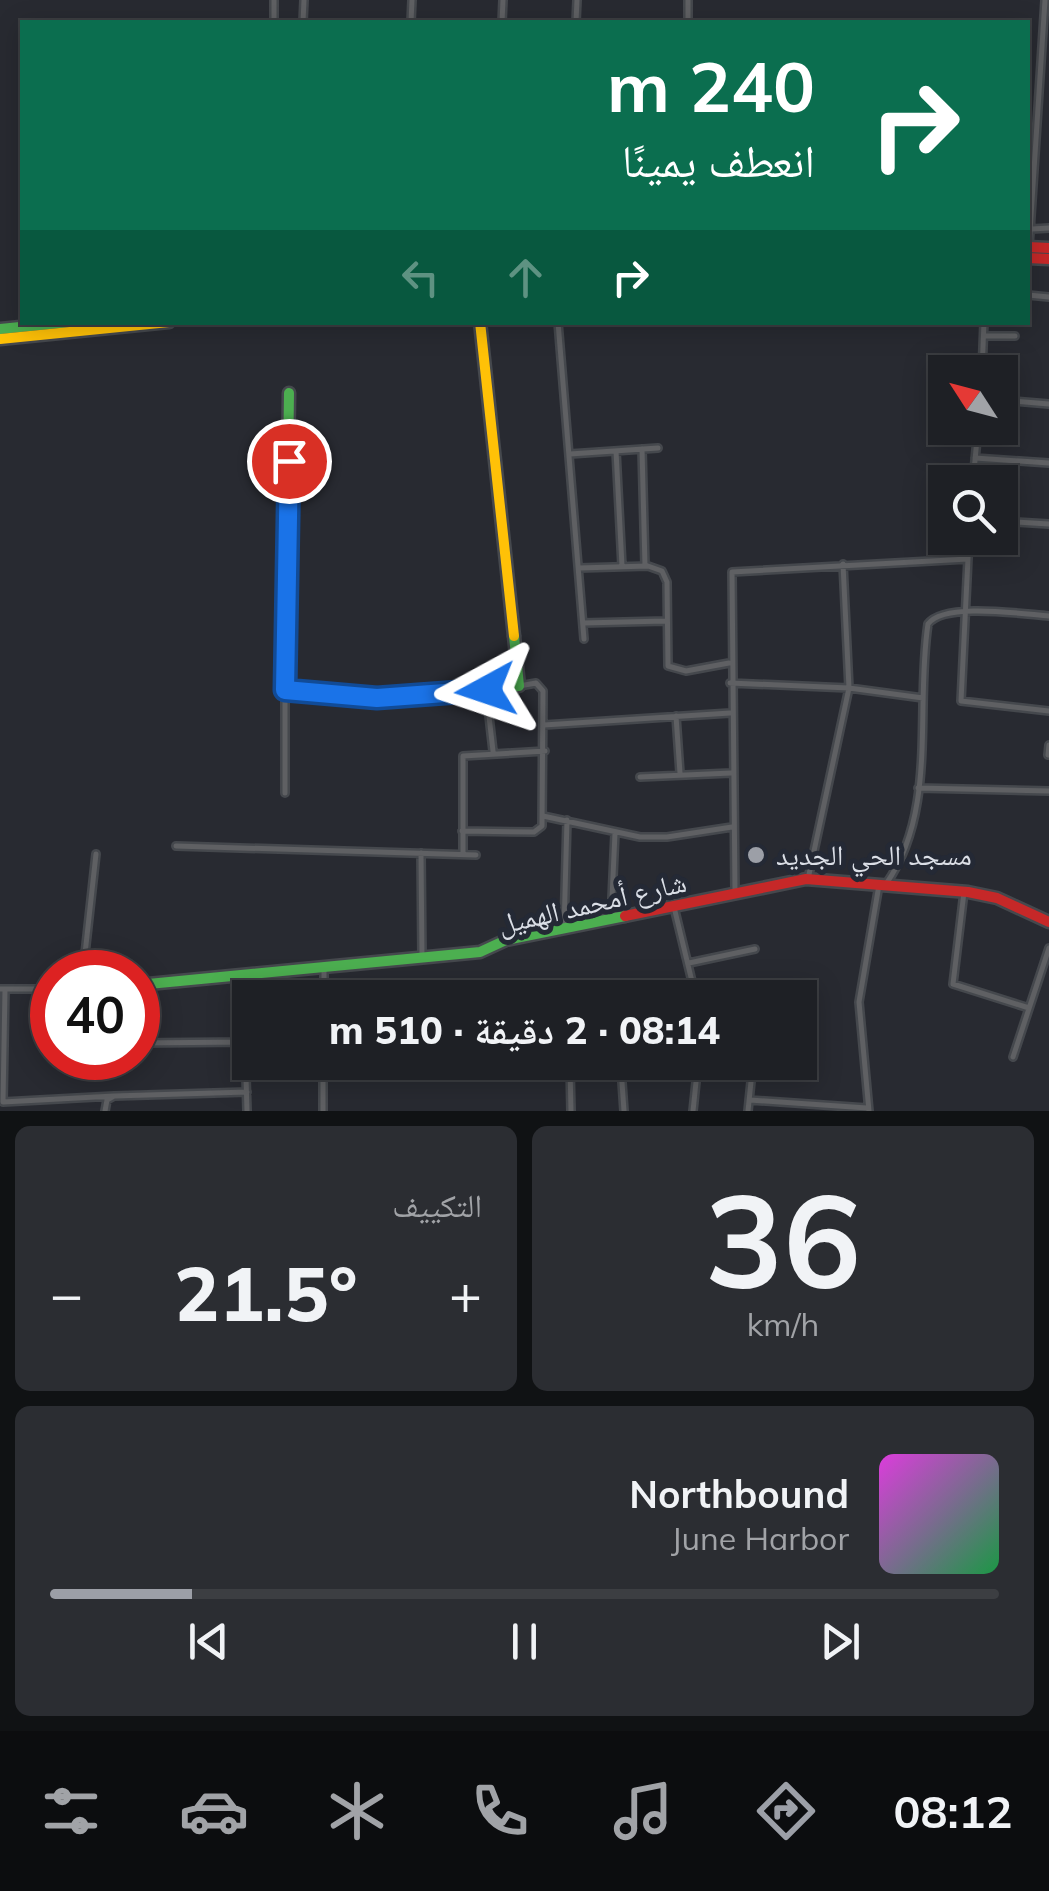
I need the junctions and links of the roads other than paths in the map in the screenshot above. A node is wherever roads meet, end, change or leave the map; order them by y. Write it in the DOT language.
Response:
graph roads {
  1 [pos="1046,0"];
  2 [pos="1049,228"];
  3 [pos="1031,229"];
  4 [pos="1030,236"];
  5 [pos="39,325"];
  6 [pos="141,325"];
  7 [pos="480,325"];
  8 [pos="558,325"];
  9 [pos="984,325"];
  10 [pos="0,329"];
  11 [pos="984,336"];
  12 [pos="1015,336"];
  13 [pos="0,340"];
  14 [pos="983,355"];
  15 [pos="290,394"];
  16 [pos="1018,401"];
  17 [pos="1049,404"];
  18 [pos="976,445"];
  19 [pos="658,448"];
  20 [pos="642,450"];
  21 [pos="616,451"];
  22 [pos="570,454"];
  23 [pos="975,458"];
  24 [pos="1049,463"];
  25 [pos="974,465"];
  26 [pos="1018,522"];
  27 [pos="1049,524"];
  28 [pos="968,555"];
  29 [pos="968,559"];
  30 [pos="843,564"];
  31 [pos="622,566"];
  32 [pos="645,566"];
  33 [pos="579,568"];
  34 [pos="964,612"];
  35 [pos="1049,616"];
  36 [pos="666,621"];
  37 [pos="583,623"];
  38 [pos="584,639"];
  39 [pos="730,663"];
  40 [pos="730,683"];
  41 [pos="519,686"];
  42 [pos="849,688"];
  43 [pos="285,690"];
  44 [pos="486,690"];
  45 [pos="923,698"];
  46 [pos="1049,711"];
  47 [pos="730,713"];
  48 [pos="676,716"];
  49 [pos="544,725"];
  50 [pos="1049,746"];
  51 [pos="494,751"];
  52 [pos="544,751"];
  53 [pos="1048,755"];
  54 [pos="730,772"];
  55 [pos="680,773"];
  56 [pos="640,777"];
  57 [pos="918,788"];
  58 [pos="1049,791"];
  59 [pos="285,793"];
  60 [pos="543,816"];
  61 [pos="567,820"];
  62 [pos="733,826"];
  63 [pos="462,831"];
  64 [pos="615,833"];
  65 [pos="176,846"];
  66 [pos="421,853"];
  67 [pos="96,854"];
  68 [pos="462,854"];
  69 [pos="476,855"];
  70 [pos="808,879"];
  71 [pos="881,886"];
  72 [pos="735,892"];
  73 [pos="964,892"];
  74 [pos="674,908"];
  75 [pos="611,920"];
  76 [pos="1049,922"];
  77 [pos="564,930"];
  78 [pos="1049,948"];
  79 [pos="755,949"];
  80 [pos="85,950"];
  81 [pos="422,958"];
  82 [pos="689,963"];
  83 [pos="324,967"];
  84 [pos="244,976"];
  85 [pos="244,980"];
  86 [pos="324,980"];
  87 [pos="692,980"];
  88 [pos="160,983"];
  89 [pos="2,989"];
  90 [pos="30,989"];
  91 [pos="1029,1008"];
  92 [pos="232,1042"];
  93 [pos="3,1043"];
  94 [pos="160,1043"];
  95 [pos="1013,1057"];
  96 [pos="247,1080"];
  97 [pos="323,1080"];
  98 [pos="570,1080"];
  99 [pos="622,1080"];
  100 [pos="696,1080"];
  101 [pos="752,1080"];
  102 [pos="247,1092"];
  103 [pos="114,1096"];
  104 [pos="750,1100"];
  105 [pos="1,1102"];
  106 [pos="868,1110"];
  107 [pos="105,1111"];
  108 [pos="247,1111"];
  109 [pos="323,1111"];
  110 [pos="570,1111"];
  111 [pos="624,1111"];
  112 [pos="693,1111"];
  113 [pos="748,1111"];
  1 -- 3 [label="street"];
  2 -- 3 [label="street"];
  3 -- 4 [label="street"];
  5 -- 10 [label="main road"];
  6 -- 13 [label="main road"];
  7 -- 41 [label="main road"];
  8 -- 22 [label="street"];
  9 -- 11 [label="street"];
  11 -- 12 [label="street"];
  11 -- 14 [label="street"];
  15 -- 43 [label="main road"];
  16 -- 17 [label="street"];
  18 -- 23 [label="street"];
  19 -- 20 [label="street"];
  20 -- 21 [label="street"];
  20 -- 32 [label="street"];
  21 -- 22 [label="street"];
  21 -- 31 [label="street"];
  22 -- 33 [label="street"];
  23 -- 24 [label="street"];
  23 -- 25 [label="street"];
  26 -- 27 [label="street"];
  28 -- 29 [label="street"];
  29 -- 30 [label="street"];
  29 -- 34 [label="street"];
  30 -- 39 [label="street"];
  30 -- 42 [label="street"];
  31 -- 32 [label="street"];
  31 -- 33 [label="street"];
  32 -- 36 [label="street"];
  33 -- 37 [label="street"];
  34 -- 35 [label="street"];
  34 -- 45 [label="street"];
  34 -- 46 [label="street"];
  36 -- 37 [label="street"];
  36 -- 39 [label="street"];
  37 -- 38 [label="street"];
  39 -- 40 [label="street"];
  40 -- 42 [label="street"];
  40 -- 47 [label="street"];
  41 -- 44 [label="main road"];
  41 -- 49 [label="street"];
  42 -- 45 [label="street"];
  42 -- 70 [label="street"];
  43 -- 44 [label="main road"];
  43 -- 59 [label="street"];
  44 -- 51 [label="street"];
  45 -- 57 [label="street"];
  47 -- 48 [label="street"];
  47 -- 54 [label="street"];
  48 -- 49 [label="street"];
  48 -- 55 [label="street"];
  49 -- 52 [label="street"];
  50 -- 53 [label="street"];
  51 -- 52 [label="street"];
  51 -- 63 [label="street"];
  52 -- 60 [label="street"];
  54 -- 55 [label="street"];
  54 -- 62 [label="street"];
  55 -- 56 [label="street"];
  57 -- 58 [label="street"];
  57 -- 71 [label="street"];
  60 -- 61 [label="street"];
  60 -- 63 [label="street"];
  61 -- 64 [label="street"];
  61 -- 77 [label="street"];
  62 -- 64 [label="street"];
  62 -- 72 [label="street"];
  63 -- 68 [label="street"];
  64 -- 75 [label="street"];
  65 -- 66 [label="street"];
  66 -- 68 [label="street"];
  66 -- 81 [label="street"];
  67 -- 80 [label="street"];
  68 -- 69 [label="street"];
  70 -- 71 [label="main road, شارع أمحمد الهميل"];
  70 -- 72 [label="main road, شارع أمحمد الهميل"];
  71 -- 73 [label="main road, شارع أمحمد الهميل"];
  71 -- 106 [label="street"];
  72 -- 74 [label="main road, شارع أمحمد الهميل"];
  73 -- 76 [label="main road, شارع أمحمد الهميل"];
  73 -- 91 [label="street"];
  74 -- 75 [label="main road, شارع أمحمد الهميل"];
  74 -- 82 [label="street"];
  75 -- 77 [label="main road, شارع أمحمد الهميل"];
  77 -- 81 [label="main road, شارع أمحمد الهميل"];
  78 -- 91 [label="street"];
  79 -- 82 [label="street"];
  81 -- 83 [label="main road, شارع أمحمد الهميل"];
  82 -- 87 [label="street"];
  83 -- 84 [label="main road, شارع أمحمد الهميل"];
  83 -- 86 [label="street"];
  84 -- 85 [label="street"];
  84 -- 88 [label="main road, شارع أمحمد الهميل"];
  89 -- 90 [label="street"];
  89 -- 93 [label="street"];
  91 -- 95 [label="street"];
  92 -- 94 [label="street"];
  93 -- 105 [label="street"];
  96 -- 102 [label="street"];
  97 -- 109 [label="street"];
  98 -- 110 [label="street"];
  99 -- 111 [label="street"];
  100 -- 112 [label="street"];
  101 -- 104 [label="street"];
  102 -- 103 [label="street"];
  102 -- 108 [label="street"];
  103 -- 105 [label="street"];
  103 -- 107 [label="street"];
  104 -- 106 [label="street"];
  104 -- 113 [label="street"];
}
